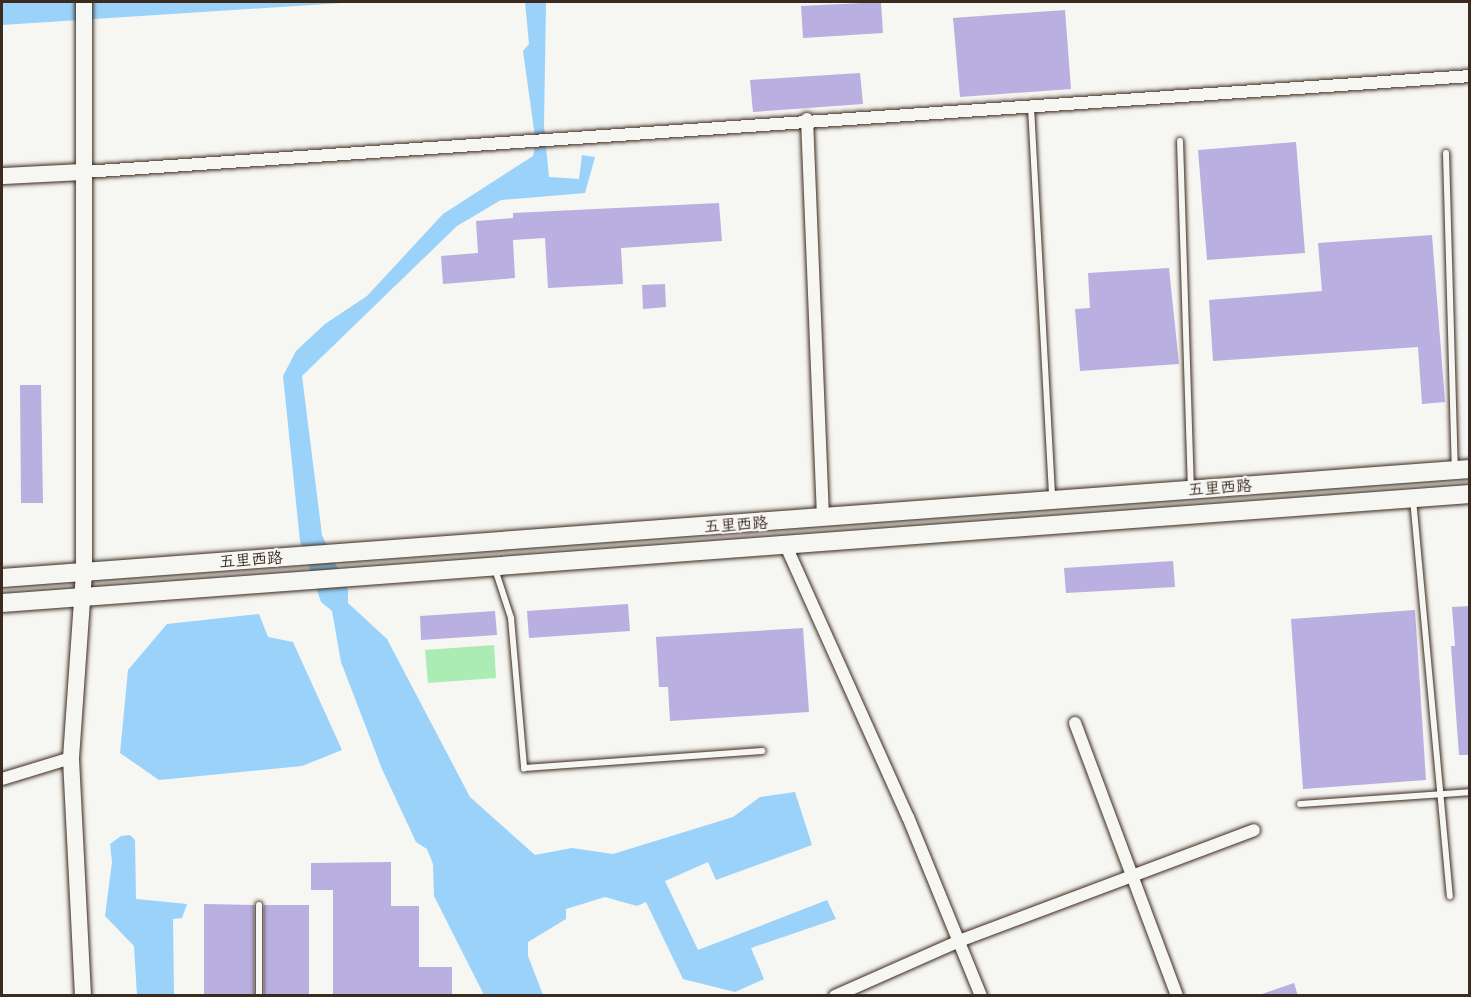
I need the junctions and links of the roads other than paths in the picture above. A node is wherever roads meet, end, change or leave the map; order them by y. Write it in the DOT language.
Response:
graph roads {
  1 [pos="84,2"];
  2 [pos="1470,76"];
  3 [pos="1031,107"];
  4 [pos="807,119"];
  5 [pos="1180,141"];
  6 [pos="1446,153"];
  7 [pos="84,172"];
  8 [pos="2,176"];
  9 [pos="1462,469"];
  10 [pos="1191,490"];
  11 [pos="1470,494"];
  12 [pos="1413,498"];
  13 [pos="1052,500"];
  14 [pos="823,517"];
  15 [pos="786,546"];
  16 [pos="495,566"];
  17 [pos="84,571"];
  18 [pos="2,578"];
  19 [pos="83,597"];
  20 [pos="2,603"];
  21 [pos="1075,723"];
  22 [pos="762,751"];
  23 [pos="71,758"];
  24 [pos="2,779"];
  25 [pos="1470,792"];
  26 [pos="1443,794"];
  27 [pos="1300,804"];
  28 [pos="1254,830"];
  29 [pos="1134,875"];
  30 [pos="1450,896"];
  31 [pos="259,905"];
  32 [pos="959,941"];
  33 [pos="83,996"];
  34 [pos="259,996"];
  35 [pos="835,996"];
  36 [pos="981,996"];
  37 [pos="1177,996"];
  1 -- 7 [label="main road"];
  2 -- 3 [label="street"];
  3 -- 4 [label="street"];
  3 -- 13 [label="lane"];
  4 -- 7 [label="street"];
  4 -- 14 [label="street"];
  5 -- 10 [label="lane"];
  6 -- 9 [label="lane"];
  7 -- 8 [label="main road"];
  7 -- 17 [label="main road"];
  9 -- 10 [label="main road, 五里西路"];
  10 -- 13 [label="main road, 五里西路"];
  11 -- 12 [label="main road, 五里西路"];
  12 -- 15 [label="main road, 五里西路"];
  12 -- 26 [label="lane"];
  13 -- 14 [label="main road, 五里西路"];
  14 -- 17 [label="main road, 五里西路"];
  15 -- 16 [label="main road, 五里西路"];
  15 -- 32 [label="street"];
  16 -- 19 [label="main road, 五里西路"];
  16 -- 22 [label="lane"];
  17 -- 18 [label="main road, 五里西路"];
  17 -- 19 [label="main road"];
  19 -- 20 [label="main road, 五里西路"];
  19 -- 23 [label="main road"];
  21 -- 29 [label="street"];
  23 -- 24 [label="street"];
  23 -- 33 [label="main road"];
  25 -- 26 [label="lane"];
  26 -- 27 [label="lane"];
  26 -- 30 [label="lane"];
  28 -- 29 [label="street"];
  29 -- 32 [label="street"];
  29 -- 37 [label="street"];
  31 -- 34 [label="lane"];
  32 -- 35 [label="street"];
  32 -- 36 [label="street"];
}
